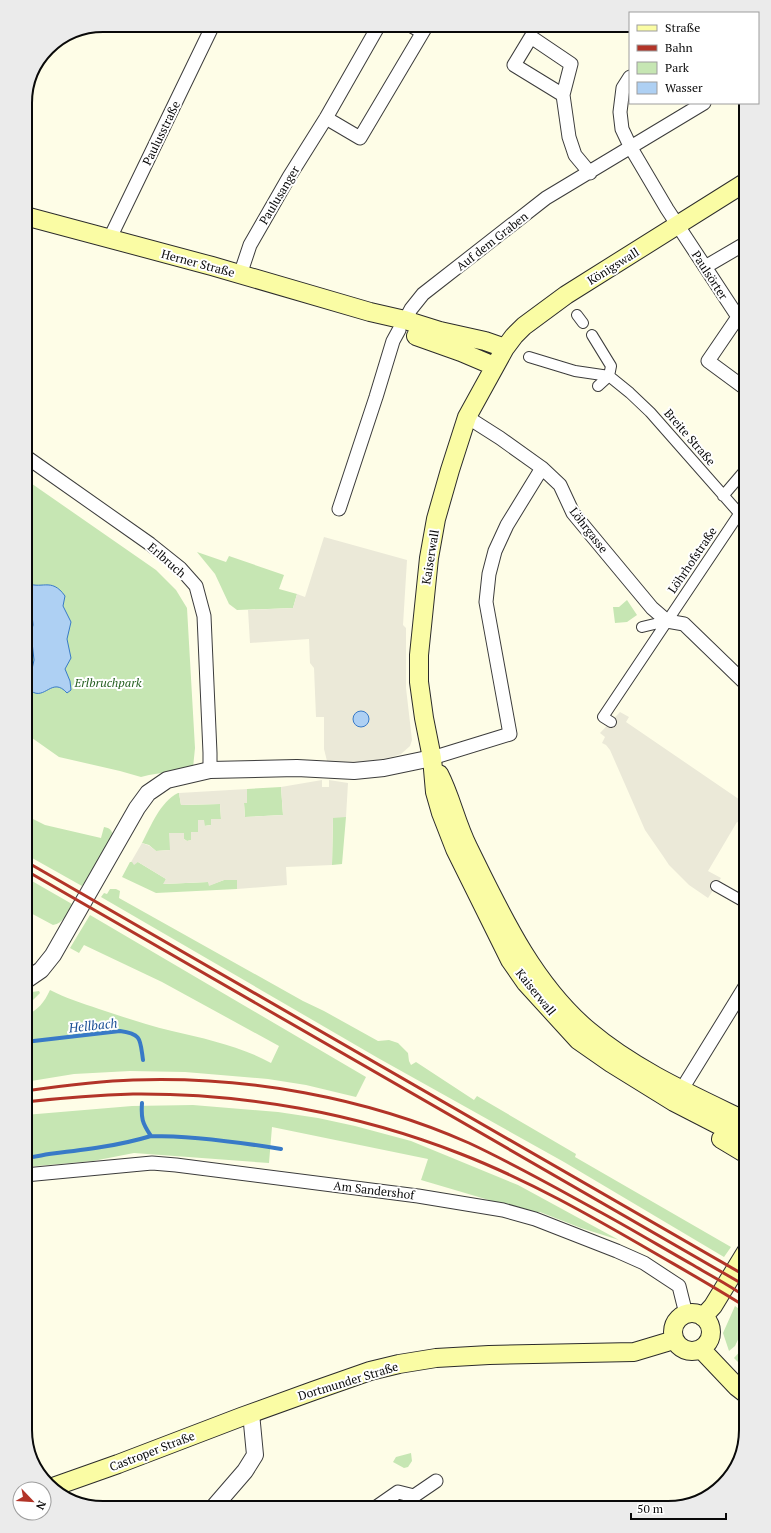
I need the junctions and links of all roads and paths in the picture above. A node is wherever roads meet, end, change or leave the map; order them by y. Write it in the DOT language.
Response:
graph roads {
  1 [pos="210,32"];
  2 [pos="375,32"];
  3 [pos="422,32"];
  4 [pos="629,79"];
  5 [pos="563,96"];
  6 [pos="702,104"];
  7 [pos="326,118"];
  8 [pos="631,148"];
  9 [pos="590,173"];
  10 [pos="739,186"];
  11 [pos="32,218"];
  12 [pos="678,225"];
  13 [pos="109,240"];
  14 [pos="739,247"];
  15 [pos="705,267"];
  16 [pos="240,275"];
  17 [pos="739,311"];
  18 [pos="739,319"];
  19 [pos="402,326"];
  20 [pos="596,336"];
  21 [pos="505,348"];
  22 [pos="529,357"];
  23 [pos="494,366"];
  24 [pos="609,376"];
  25 [pos="739,384"];
  26 [pos="598,386"];
  27 [pos="467,417"];
  28 [pos="32,461"];
  29 [pos="542,468"];
  30 [pos="739,477"];
  31 [pos="723,496"];
  32 [pos="339,509"];
  33 [pos="739,514"];
  34 [pos="739,521"];
  35 [pos="667,620"];
  36 [pos="642,627"];
  37 [pos="739,676"];
  38 [pos="607,720"];
  39 [pos="432,758"];
  40 [pos="210,770"];
  41 [pos="716,886"];
  42 [pos="739,899"];
  43 [pos="32,976"];
  44 [pos="739,997"];
  45 [pos="681,1100"];
  46 [pos="739,1119"];
  47 [pos="739,1136"];
  48 [pos="739,1150"];
  49 [pos="32,1174"];
  50 [pos="739,1265"];
  51 [pos="694,1315"];
  52 [pos="674,1340"];
  53 [pos="701,1349"];
  54 [pos="739,1388"];
  55 [pos="251,1413"];
  56 [pos="436,1481"];
  57 [pos="58,1485"];
  58 [pos="219,1501"];
  59 [pos="384,1501"];
  1 -- 13 [label="street, Paulusstraße"];
  2 -- 7 [label="street, Paulusanger"];
  3 -- 7 [label="street"];
  4 -- 8 [label="street"];
  5 -- 5 [label="street"];
  5 -- 9 [label="street"];
  6 -- 8 [label="street, Auf dem Graben"];
  7 -- 16 [label="street, Paulusanger"];
  8 -- 9 [label="street, Auf dem Graben"];
  8 -- 12 [label="street"];
  9 -- 19 [label="street, Auf dem Graben"];
  10 -- 12 [label="main road, Königswall"];
  11 -- 13 [label="main road, Herner Straße"];
  12 -- 15 [label="street, Paulsörter"];
  12 -- 21 [label="main road, Königswall"];
  13 -- 16 [label="main road, Herner Straße"];
  14 -- 15 [label="street"];
  15 -- 17 [label="street, Paulsörter"];
  16 -- 19 [label="main road, Herner Straße"];
  18 -- 25 [label="street"];
  19 -- 21 [label="main road, Herner Straße"];
  19 -- 23 [label="main road, Herner Straße"];
  19 -- 32 [label="street, Auf dem Graben"];
  20 -- 24 [label="street"];
  21 -- 23 [label="main road, Königswall"];
  22 -- 24 [label="street"];
  23 -- 27 [label="main road, Kaiserwall"];
  24 -- 26 [label="street"];
  24 -- 31 [label="street, Breite Straße"];
  27 -- 29 [label="street, Löhrgasse"];
  27 -- 39 [label="main road, Kaiserwall"];
  28 -- 40 [label="street, Erlbruch"];
  29 -- 35 [label="street, Löhrgasse"];
  29 -- 39 [label="street"];
  30 -- 31 [label="street"];
  31 -- 33 [label="street, Breite Straße"];
  34 -- 35 [label="street, Löhrhofstraße"];
  35 -- 36 [label="street"];
  35 -- 37 [label="street"];
  35 -- 38 [label="street, Löhrhofstraße"];
  39 -- 40 [label="street"];
  39 -- 45 [label="main road, Kaiserwall"];
  40 -- 43 [label="street"];
  41 -- 42 [label="street"];
  44 -- 45 [label="street"];
  45 -- 46 [label="main road, Kaiserwall"];
  45 -- 47 [label="main road, Kaiserwall"];
  45 -- 48 [label="main road"];
  49 -- 51 [label="street, Am Sandershof"];
  50 -- 51 [label="main road"];
  51 -- 52 [label="main road"];
  51 -- 53 [label="main road"];
  52 -- 53 [label="main road"];
  52 -- 55 [label="main road, Dortmunder Straße"];
  53 -- 54 [label="main road"];
  55 -- 57 [label="main road, Castroper Straße"];
  55 -- 58 [label="street"];
  56 -- 59 [label="street"];
}
